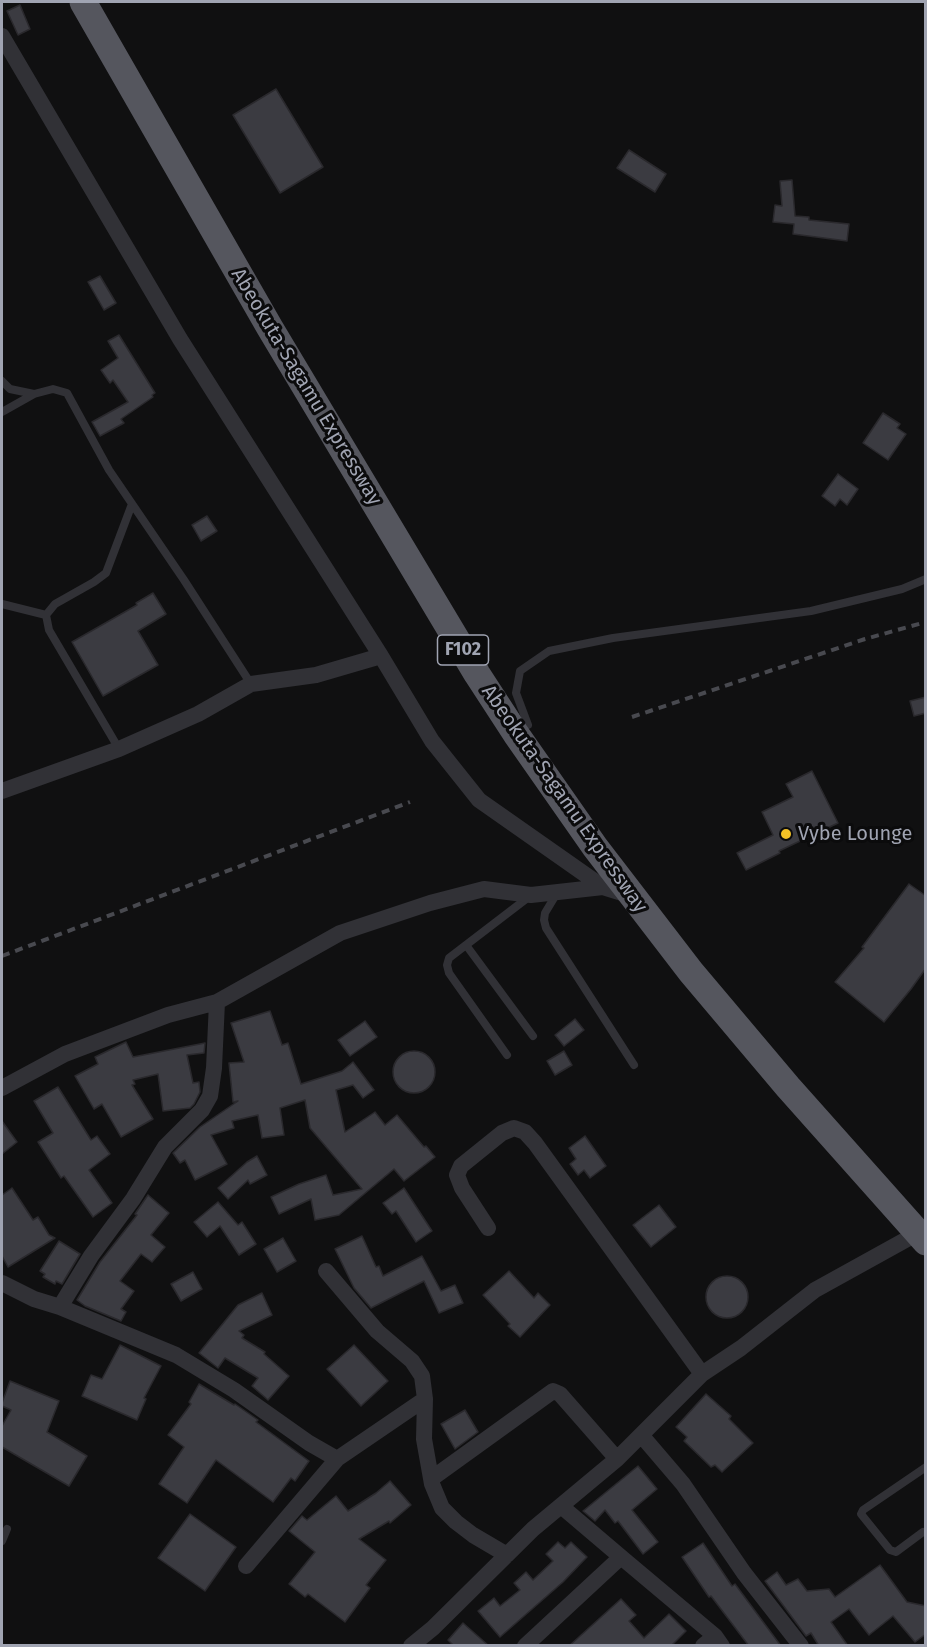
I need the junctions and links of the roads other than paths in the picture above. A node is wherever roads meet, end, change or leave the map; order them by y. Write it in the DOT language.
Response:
graph roads {
  1 [pos="83,2"];
  2 [pos="102,2"];
  3 [pos="2,36"];
  4 [pos="2,381"];
  5 [pos="34,394"];
  6 [pos="2,412"];
  7 [pos="132,504"];
  8 [pos="926,579"];
  9 [pos="2,604"];
  10 [pos="46,615"];
  11 [pos="381,656"];
  12 [pos="251,684"];
  13 [pos="528,725"];
  14 [pos="119,749"];
  15 [pos="2,791"];
  16 [pos="603,886"];
  17 [pos="557,892"];
  18 [pos="638,894"];
  19 [pos="531,895"];
  20 [pos="466,945"];
  21 [pos="217,1002"];
  22 [pos="533,1036"];
  23 [pos="507,1055"];
  24 [pos="634,1065"];
  25 [pos="2,1088"];
  26 [pos="488,1228"];
  27 [pos="923,1232"];
  28 [pos="326,1271"];
  29 [pos="2,1283"];
  30 [pos="60,1307"];
  31 [pos="702,1374"];
  32 [pos="425,1400"];
  33 [pos="642,1436"];
  34 [pos="336,1459"];
  35 [pos="617,1459"];
  36 [pos="926,1467"];
  37 [pos="431,1479"];
  38 [pos="561,1506"];
  39 [pos="7,1529"];
  40 [pos="923,1532"];
  41 [pos="2,1541"];
  42 [pos="507,1555"];
  43 [pos="621,1557"];
  44 [pos="246,1566"];
  45 [pos="714,1642"];
  46 [pos="411,1646"];
  47 [pos="525,1646"];
  48 [pos="801,1646"];
  1 -- 18 [label="highway, Abeokuta-Sagamu Expressway / F102"];
  2 -- 13 [label="highway, Abeokuta-Sagamu Expressway / F102"];
  3 -- 11 [label="street"];
  4 -- 5 [label="lane"];
  5 -- 6 [label="lane"];
  5 -- 7 [label="lane"];
  7 -- 10 [label="lane"];
  7 -- 12 [label="lane"];
  8 -- 13 [label="lane"];
  9 -- 10 [label="lane"];
  10 -- 14 [label="lane"];
  11 -- 12 [label="street"];
  11 -- 16 [label="street"];
  12 -- 14 [label="street"];
  13 -- 18 [label="highway, Abeokuta-Sagamu Expressway / F102"];
  14 -- 15 [label="street"];
  16 -- 17 [label="street"];
  16 -- 18 [label="street"];
  17 -- 19 [label="street"];
  17 -- 24 [label="lane"];
  18 -- 27 [label="highway, Abeokuta-Sagamu Expressway / F102"];
  19 -- 20 [label="lane"];
  19 -- 21 [label="street"];
  20 -- 22 [label="lane"];
  20 -- 23 [label="lane"];
  21 -- 25 [label="street"];
  21 -- 30 [label="street"];
  26 -- 31 [label="street"];
  27 -- 31 [label="street"];
  28 -- 32 [label="street"];
  29 -- 30 [label="street"];
  30 -- 34 [label="street"];
  31 -- 33 [label="street"];
  32 -- 34 [label="street"];
  32 -- 37 [label="street"];
  33 -- 35 [label="street"];
  33 -- 48 [label="street"];
  34 -- 44 [label="street"];
  35 -- 37 [label="street"];
  35 -- 38 [label="street"];
  36 -- 40 [label="lane"];
  37 -- 42 [label="street"];
  38 -- 42 [label="street"];
  38 -- 43 [label="street"];
  39 -- 41 [label="lane"];
  42 -- 46 [label="street"];
  43 -- 45 [label="street"];
  43 -- 47 [label="street"];
}
